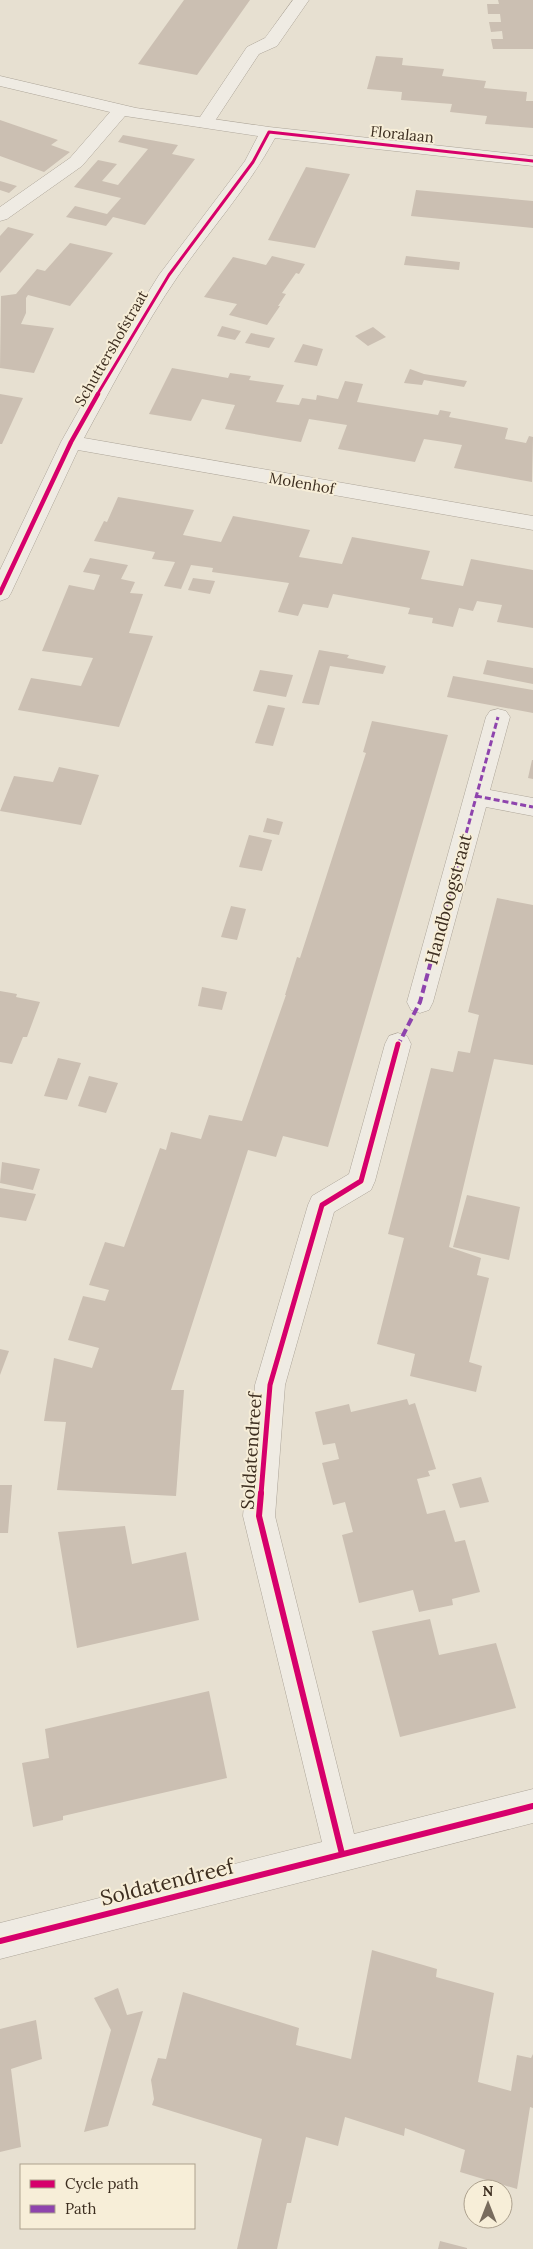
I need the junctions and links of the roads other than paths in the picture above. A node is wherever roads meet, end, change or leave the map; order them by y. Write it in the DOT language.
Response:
graph roads {
  1 [pos="301,0"];
  2 [pos="0,81"];
  3 [pos="121,110"];
  4 [pos="206,123"];
  5 [pos="269,132"];
  6 [pos="533,161"];
  7 [pos="3,209"];
  8 [pos="71,442"];
  9 [pos="533,523"];
  10 [pos="1,589"];
  11 [pos="498,717"];
  12 [pos="476,796"];
  13 [pos="533,807"];
  14 [pos="420,1002"];
  15 [pos="398,1044"];
  16 [pos="533,1806"];
  17 [pos="342,1854"];
  18 [pos="0,1941"];
  1 -- 4 [label="street"];
  2 -- 3 [label="street, Floralaan"];
  3 -- 4 [label="street, Floralaan"];
  3 -- 7 [label="street"];
  4 -- 5 [label="street, Floralaan"];
  5 -- 6 [label="street, Floralaan"];
  5 -- 8 [label="street, Schuttershofstraat"];
  8 -- 9 [label="street, Molenhof"];
  8 -- 10 [label="street, Schuttershofstraat"];
  11 -- 12 [label="street, Handboogstraat"];
  12 -- 13 [label="street"];
  12 -- 14 [label="street, Handboogstraat"];
  15 -- 17 [label="street, Soldatendreef"];
  16 -- 17 [label="street, Soldatendreef"];
  17 -- 18 [label="street, Soldatendreef"];
}
